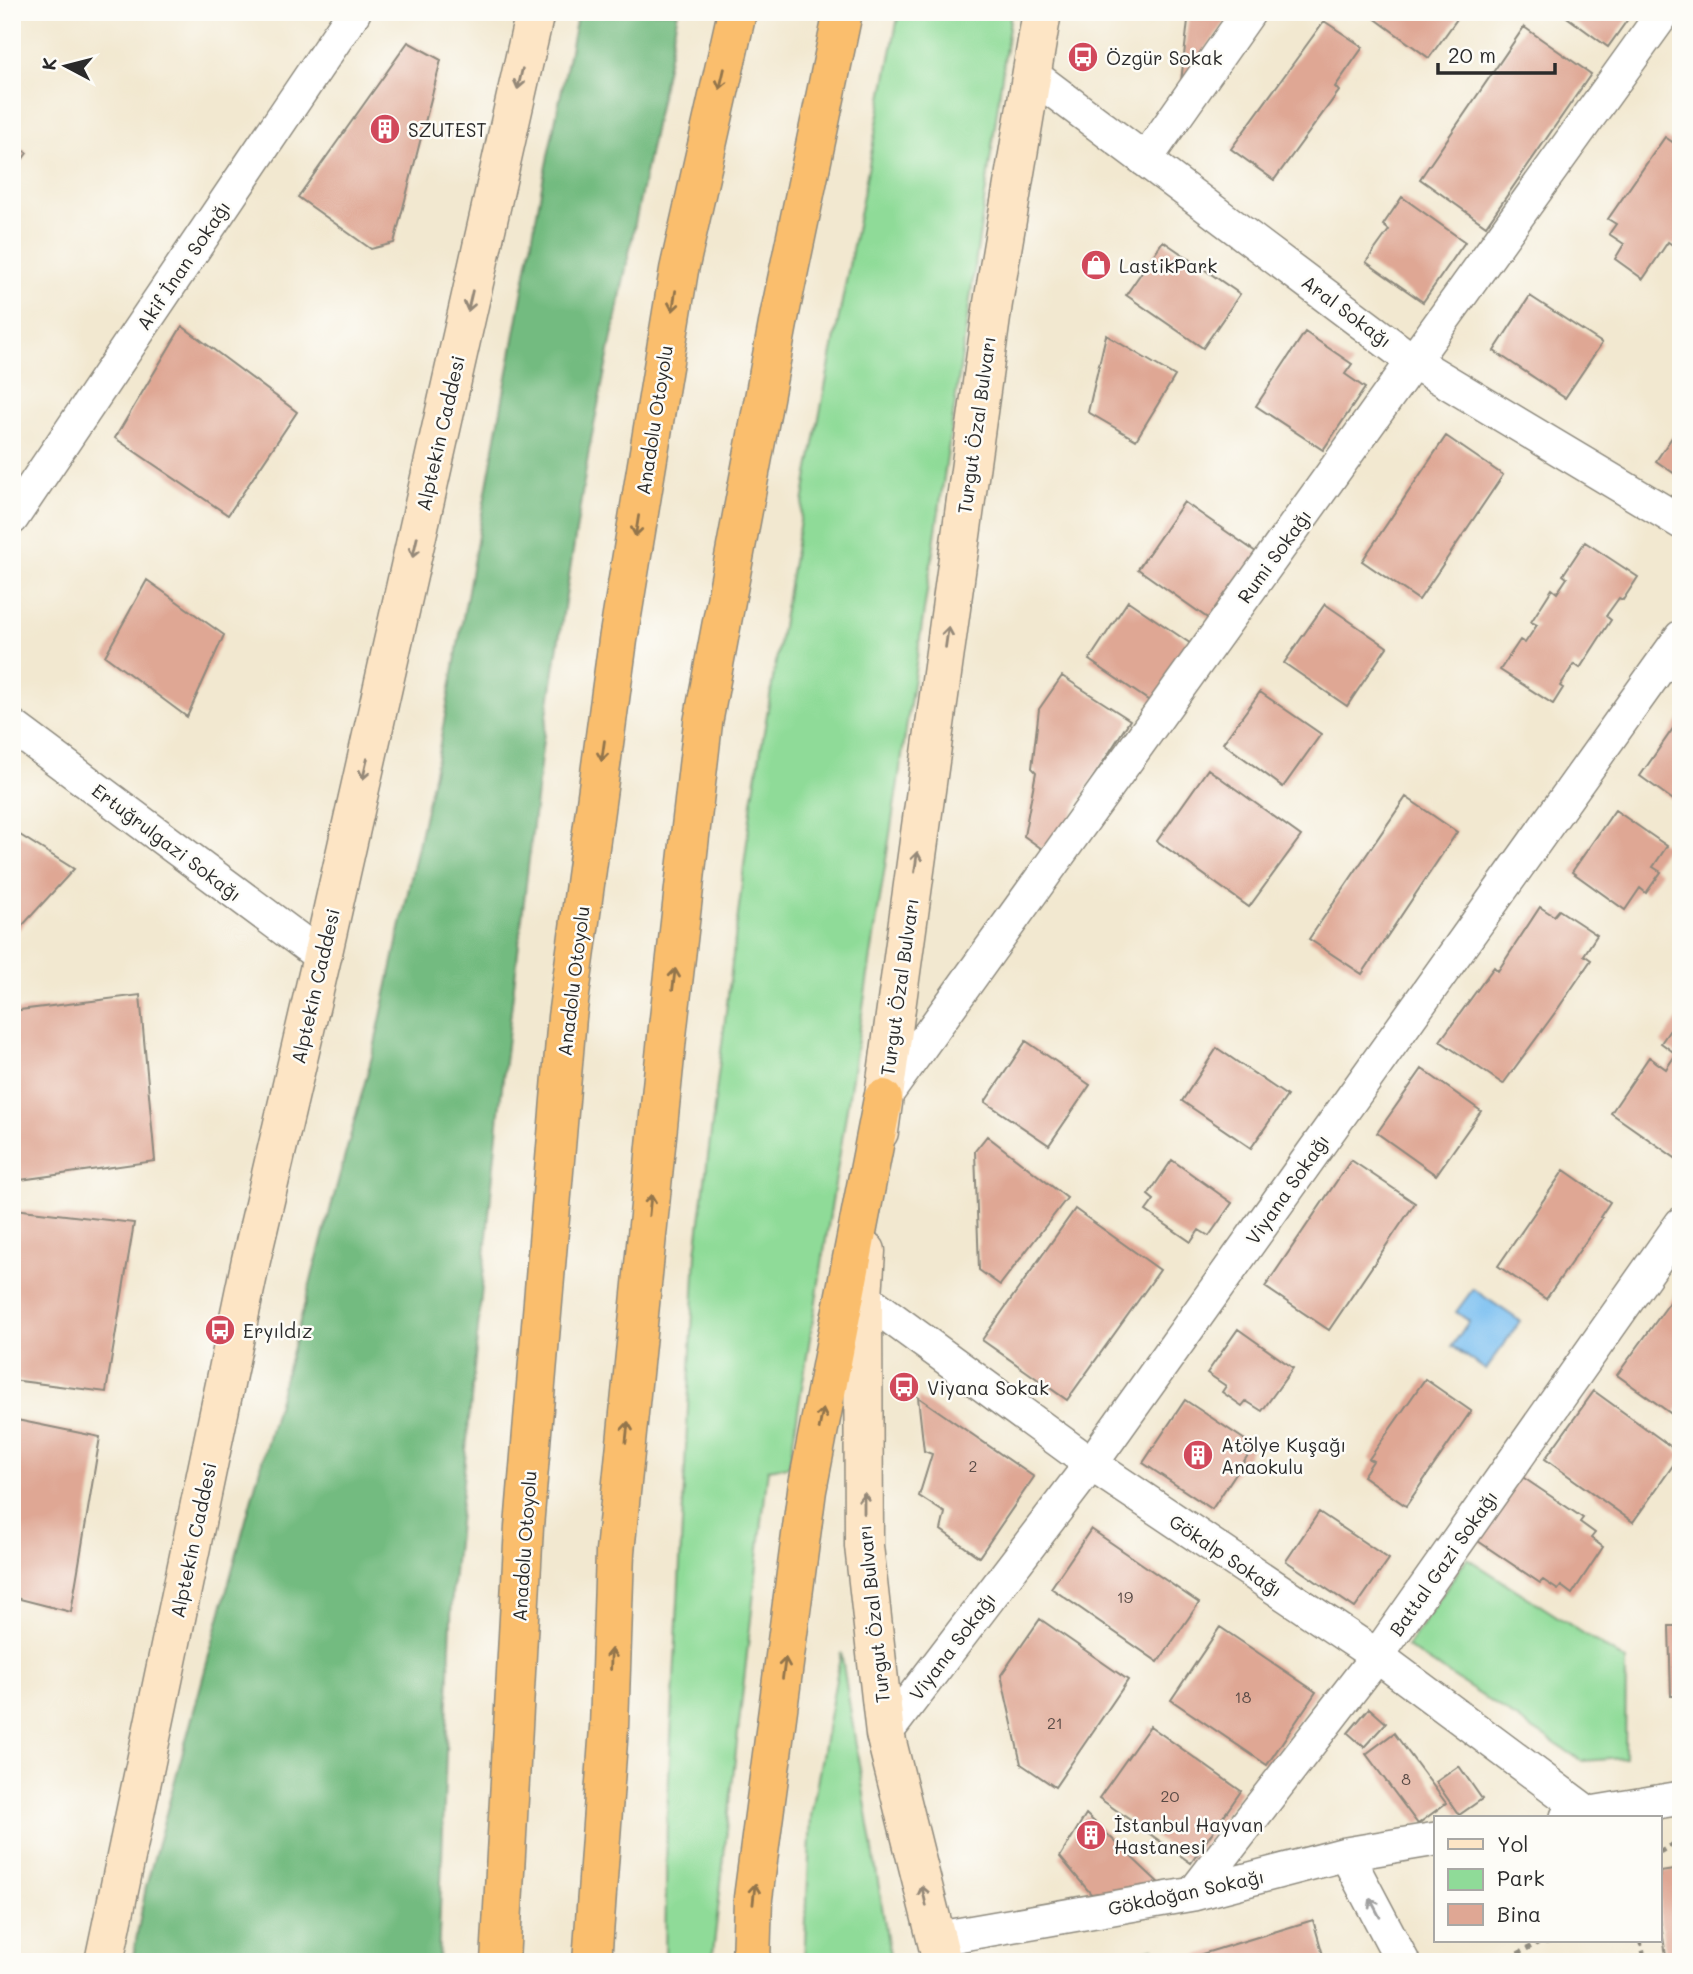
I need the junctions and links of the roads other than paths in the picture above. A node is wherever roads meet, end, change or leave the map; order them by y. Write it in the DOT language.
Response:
graph roads {
  1 [pos="354,12"];
  2 [pos="535,12"];
  3 [pos="737,12"];
  4 [pos="843,12"];
  5 [pos="1042,12"];
  6 [pos="1248,12"];
  7 [pos="1664,12"];
  8 [pos="1031,74"];
  9 [pos="1145,160"];
  10 [pos="1414,362"];
  11 [pos="12,518"];
  12 [pos="1681,522"];
  13 [pos="1681,637"];
  14 [pos="12,726"];
  15 [pos="322,957"];
  16 [pos="883,1099"];
  17 [pos="1681,1224"];
  18 [pos="863,1297"];
  19 [pos="1091,1464"];
  20 [pos="1377,1656"];
  21 [pos="609,1727"];
  22 [pos="885,1734"];
  23 [pos="1681,1798"];
  24 [pos="1573,1816"];
  25 [pos="1434,1839"];
  26 [pos="1346,1854"];
  27 [pos="1193,1894"];
  28 [pos="938,1951"];
  29 [pos="104,1962"];
  30 [pos="500,1962"];
  31 [pos="592,1962"];
  32 [pos="618,1962"];
  33 [pos="751,1962"];
  34 [pos="1404,1962"];
  1 -- 11 [label="street, Akif İnan Sokağı"];
  2 -- 15 [label="main road, Alptekin Caddesi, one-way"];
  3 -- 30 [label="highway, Anadolu Otoyolu, one-way"];
  21 -- 4 [label="highway, one-way"];
  5 -- 8 [label="main road, Turgut Özal Bulvarı"];
  6 -- 9 [label="street"];
  7 -- 10 [label="street, Rumi Sokağı"];
  8 -- 9 [label="street, Aral Sokağı"];
  16 -- 8 [label="main road, Turgut Özal Bulvarı, one-way"];
  9 -- 10 [label="street, Aral Sokağı"];
  10 -- 12 [label="street, Aral Sokağı"];
  10 -- 16 [label="street, Rumi Sokağı"];
  13 -- 19 [label="street, Viyana Sokağı"];
  14 -- 15 [label="street, Ertuğrulgazi Sokağı"];
  15 -- 29 [label="main road, Alptekin Caddesi"];
  16 -- 18 [label="main road, Turgut Özal Bulvarı"];
  33 -- 16 [label="highway, one-way"];
  17 -- 20 [label="street, Battal Gazi Sokağı"];
  18 -- 19 [label="street, Gökalp Sokağı"];
  22 -- 18 [label="main road, Turgut Özal Bulvarı, one-way"];
  19 -- 20 [label="street, Gökalp Sokağı"];
  19 -- 22 [label="street, Viyana Sokağı"];
  20 -- 24 [label="street, Gökalp Sokağı"];
  20 -- 27 [label="street, Battal Gazi Sokağı"];
  21 -- 31 [label="highway"];
  21 -- 32 [label="highway"];
  28 -- 22 [label="main road, Turgut Özal Bulvarı, one-way"];
  23 -- 24 [label="street"];
  25 -- 26 [label="street, Gökdoğan Sokağı"];
  26 -- 27 [label="street, Gökdoğan Sokağı"];
  34 -- 26 [label="street, one-way"];
  27 -- 28 [label="street, Gökdoğan Sokağı"];
}
